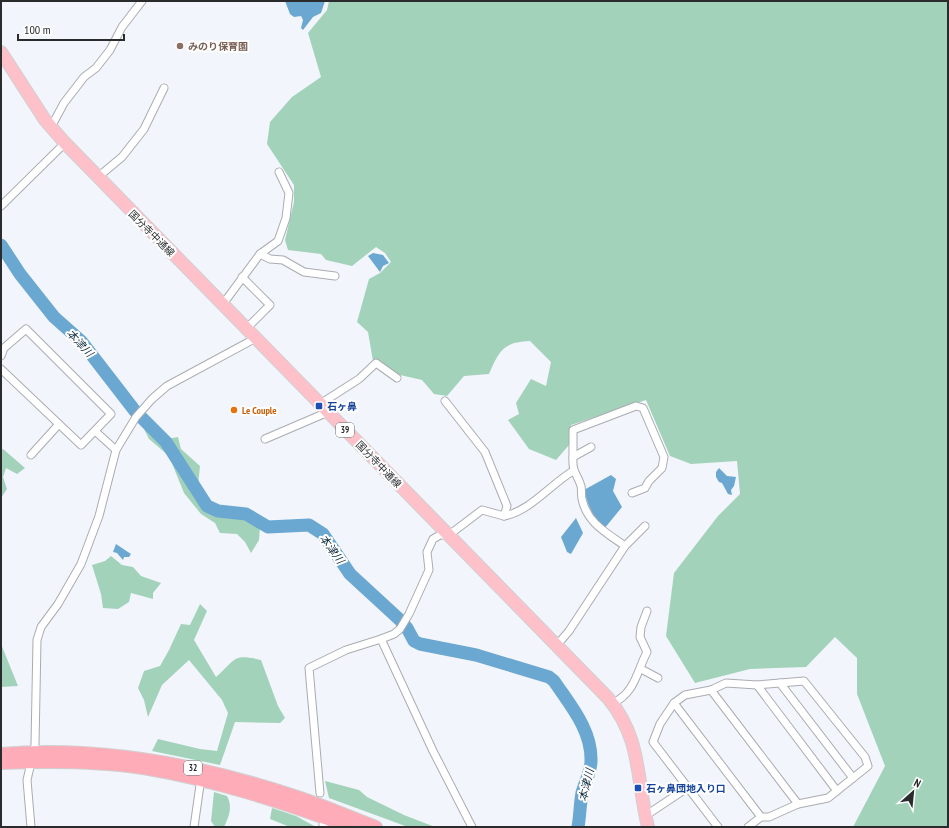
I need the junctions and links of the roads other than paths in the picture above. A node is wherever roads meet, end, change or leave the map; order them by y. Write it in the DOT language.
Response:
graph roads {
  1 [pos="142,1"];
  2 [pos="1,52"];
  3 [pos="164,88"];
  4 [pos="51,127"];
  5 [pos="64,143"];
  6 [pos="278,172"];
  7 [pos="98,177"];
  8 [pos="1,206"];
  9 [pos="260,254"];
  10 [pos="335,276"];
  11 [pos="242,277"];
  12 [pos="223,304"];
  13 [pos="247,328"];
  14 [pos="256,338"];
  15 [pos="1,356"];
  16 [pos="1,369"];
  17 [pos="397,378"];
  18 [pos="445,401"];
  19 [pos="324,408"];
  20 [pos="58,424"];
  21 [pos="95,430"];
  22 [pos="265,439"];
  23 [pos="591,447"];
  24 [pos="116,450"];
  25 [pos="31,455"];
  26 [pos="573,457"];
  27 [pos="573,471"];
  28 [pos="632,493"];
  29 [pos="504,516"];
  30 [pos="645,526"];
  31 [pos="449,535"];
  32 [pos="625,546"];
  33 [pos="647,611"];
  34 [pos="381,639"];
  35 [pos="557,645"];
  36 [pos="641,669"];
  37 [pos="658,678"];
  38 [pos="780,683"];
  39 [pos="757,685"];
  40 [pos="711,690"];
  41 [pos="613,703"];
  42 [pos="674,703"];
  43 [pos="1,754"];
  44 [pos="32,757"];
  45 [pos="1,763"];
  46 [pos="202,774"];
  47 [pos="853,778"];
  48 [pos="688,788"];
  49 [pos="837,791"];
  50 [pos="320,794"];
  51 [pos="798,804"];
  52 [pos="761,817"];
  53 [pos="647,821"];
  54 [pos="31,827"];
  55 [pos="194,827"];
  56 [pos="350,827"];
  57 [pos="376,827"];
  58 [pos="472,827"];
  59 [pos="718,827"];
  60 [pos="748,827"];
  1 -- 4 [label="street"];
  2 -- 4 [label="main road, 国分寺中通線 / 39"];
  3 -- 7 [label="street"];
  4 -- 5 [label="main road, 国分寺中通線 / 39"];
  5 -- 7 [label="main road, 国分寺中通線 / 39"];
  5 -- 8 [label="street"];
  6 -- 9 [label="street"];
  7 -- 12 [label="main road, 国分寺中通線 / 39"];
  9 -- 10 [label="street"];
  9 -- 11 [label="street"];
  11 -- 12 [label="street"];
  11 -- 13 [label="street"];
  12 -- 13 [label="main road, 国分寺中通線 / 39"];
  13 -- 14 [label="main road, 国分寺中通線 / 39"];
  14 -- 19 [label="main road, 国分寺中通線 / 39"];
  14 -- 24 [label="street"];
  15 -- 21 [label="street"];
  16 -- 20 [label="street"];
  17 -- 19 [label="street"];
  18 -- 29 [label="street"];
  19 -- 22 [label="street"];
  19 -- 31 [label="main road, 国分寺中通線 / 39"];
  20 -- 21 [label="street"];
  20 -- 25 [label="street"];
  21 -- 24 [label="street"];
  23 -- 26 [label="street"];
  24 -- 44 [label="street"];
  26 -- 27 [label="street"];
  26 -- 28 [label="street"];
  27 -- 29 [label="street"];
  27 -- 32 [label="street"];
  29 -- 31 [label="street"];
  30 -- 32 [label="street"];
  31 -- 34 [label="street"];
  31 -- 35 [label="main road, 国分寺中通線 / 39"];
  32 -- 35 [label="street"];
  33 -- 36 [label="street"];
  34 -- 50 [label="street"];
  34 -- 58 [label="street"];
  35 -- 41 [label="main road, 国分寺中通線 / 39"];
  36 -- 37 [label="street"];
  36 -- 41 [label="street"];
  38 -- 39 [label="street"];
  38 -- 47 [label="street"];
  38 -- 47 [label="street"];
  39 -- 40 [label="street"];
  39 -- 49 [label="street"];
  40 -- 42 [label="street"];
  40 -- 51 [label="street"];
  41 -- 53 [label="main road, 国分寺中通線 / 39"];
  42 -- 48 [label="street"];
  42 -- 52 [label="street"];
  43 -- 44 [label="highway, 32"];
  44 -- 45 [label="highway, 32"];
  44 -- 46 [label="highway, 32"];
  44 -- 54 [label="street"];
  46 -- 55 [label="street"];
  46 -- 56 [label="highway, 32"];
  46 -- 57 [label="highway, 32"];
  47 -- 49 [label="street"];
  48 -- 53 [label="street"];
  48 -- 59 [label="street"];
  49 -- 51 [label="street"];
  51 -- 52 [label="street"];
  52 -- 60 [label="street"];
}
